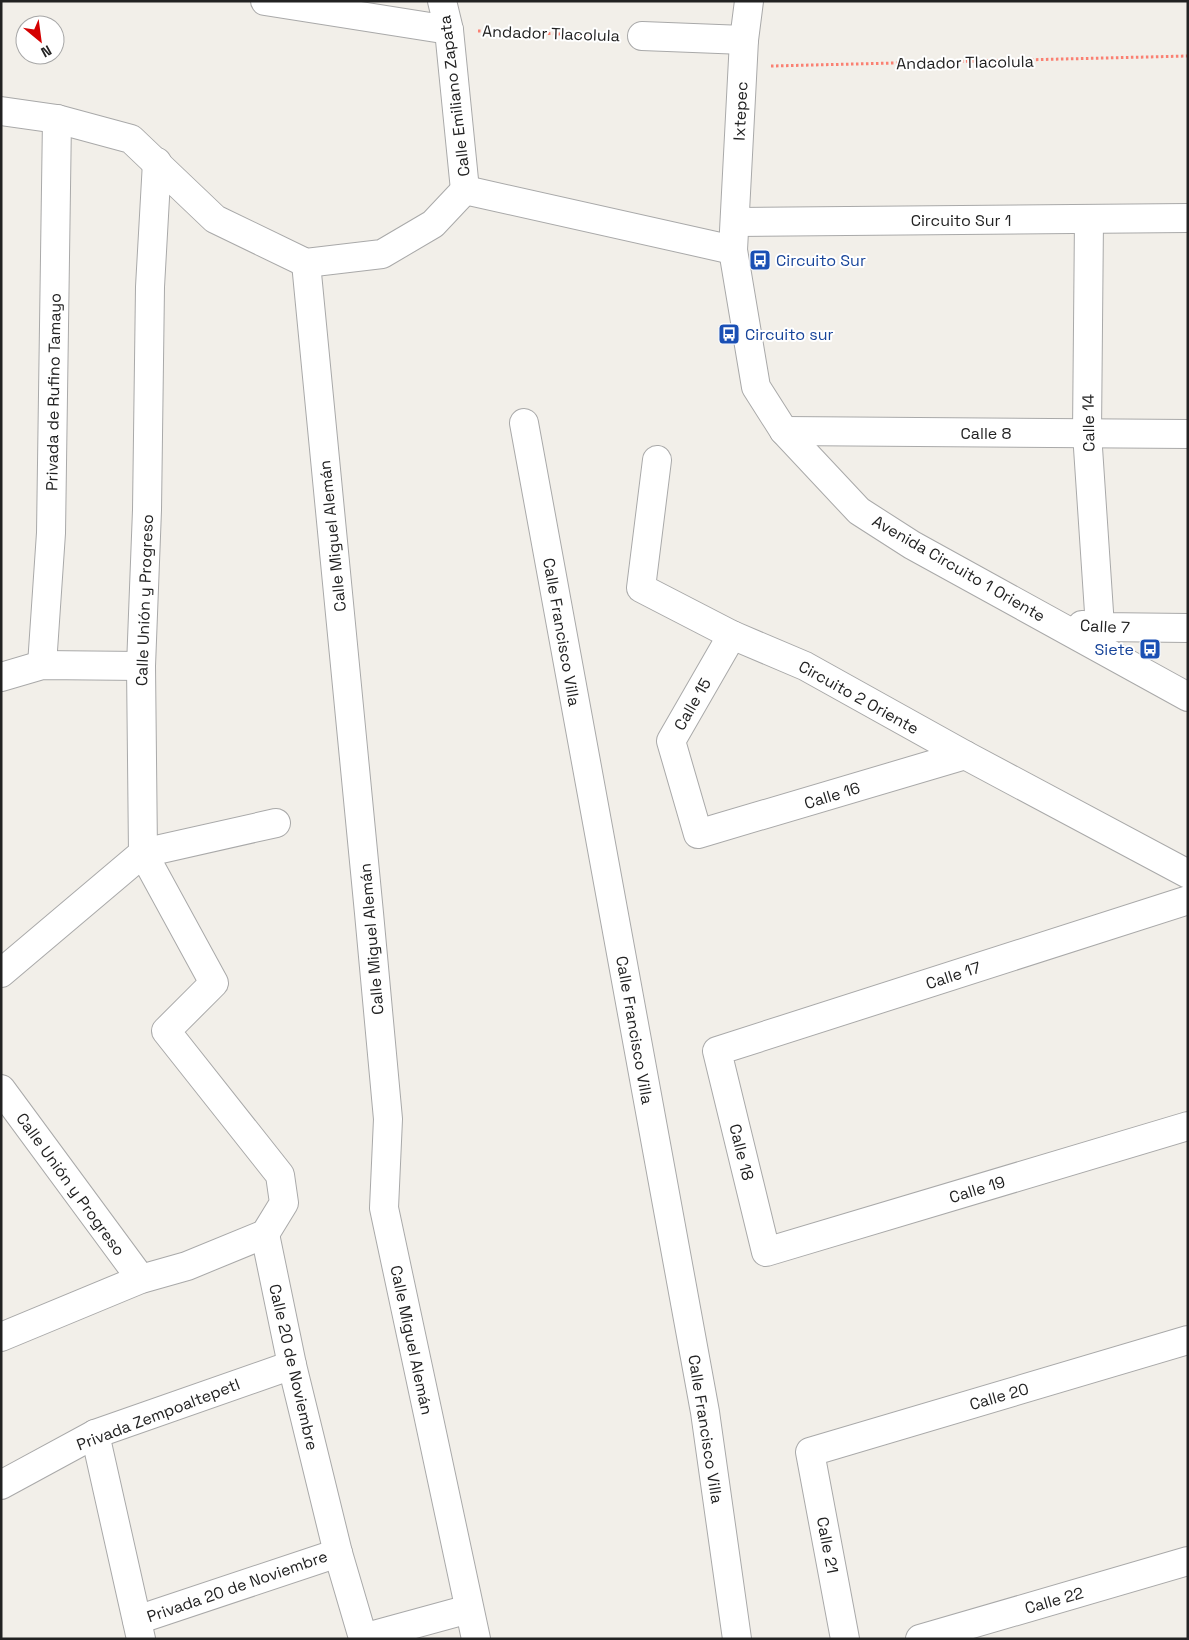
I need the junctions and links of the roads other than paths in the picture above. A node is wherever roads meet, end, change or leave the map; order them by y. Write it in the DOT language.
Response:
graph roads {
  1 [pos="265,1"];
  2 [pos="442,1"];
  3 [pos="749,1"];
  4 [pos="449,30"];
  5 [pos="642,36"];
  6 [pos="744,54"];
  7 [pos="1,111"];
  8 [pos="57,119"];
  9 [pos="157,162"];
  10 [pos="465,190"];
  11 [pos="1188,218"];
  12 [pos="1089,219"];
  13 [pos="735,222"];
  14 [pos="733,250"];
  15 [pos="306,263"];
  16 [pos="524,423"];
  17 [pos="784,431"];
  18 [pos="1087,433"];
  19 [pos="1188,434"];
  20 [pos="658,460"];
  21 [pos="1053,622"];
  22 [pos="1100,627"];
  23 [pos="1188,628"];
  24 [pos="732,635"];
  25 [pos="42,665"];
  26 [pos="141,666"];
  27 [pos="1,677"];
  28 [pos="1188,697"];
  29 [pos="965,755"];
  30 [pos="276,823"];
  31 [pos="698,834"];
  32 [pos="143,853"];
  33 [pos="1188,874"];
  34 [pos="1188,900"];
  35 [pos="1,973"];
  36 [pos="717,1051"];
  37 [pos="1,1089"];
  38 [pos="1188,1126"];
  39 [pos="265,1234"];
  40 [pos="766,1252"];
  41 [pos="141,1279"];
  42 [pos="1,1337"];
  43 [pos="1188,1340"];
  44 [pos="292,1365"];
  45 [pos="95,1434"];
  46 [pos="810,1452"];
  47 [pos="1,1485"];
  48 [pos="338,1553"];
  49 [pos="1188,1561"];
  50 [pos="469,1609"];
  51 [pos="139,1629"];
  52 [pos="476,1639"];
  53 [pos="737,1639"];
  54 [pos="845,1639"];
  55 [pos="920,1639"];
  1 -- 4 [label="street"];
  2 -- 4 [label="street, Calle Emiliano Zapata"];
  3 -- 6 [label="street, Ixtepec"];
  4 -- 10 [label="street, Calle Emiliano Zapata"];
  5 -- 6 [label="street, Andador Tlacolula"];
  6 -- 13 [label="street, Ixtepec"];
  7 -- 8 [label="street"];
  8 -- 9 [label="street"];
  8 -- 25 [label="street, Privada de Rufino Tamayo"];
  9 -- 15 [label="street"];
  9 -- 26 [label="street, Calle Unión y Progreso"];
  10 -- 14 [label="street"];
  10 -- 15 [label="street"];
  11 -- 12 [label="street, Circuito Sur 1"];
  12 -- 13 [label="street, Circuito Sur 1"];
  12 -- 18 [label="street, Calle 14"];
  13 -- 14 [label="street, Avenida Circuito 1 Oriente"];
  14 -- 17 [label="street, Avenida Circuito 1 Oriente"];
  15 -- 50 [label="street, Calle Miguel Alemán"];
  16 -- 53 [label="street, Calle Francisco Villa"];
  17 -- 18 [label="street, Calle 8"];
  17 -- 21 [label="street, Avenida Circuito 1 Oriente"];
  18 -- 19 [label="street, Calle 8"];
  18 -- 22 [label="street, Calle 14"];
  20 -- 24 [label="street, Circuito 2 Oriente"];
  21 -- 22 [label="street, Calle 7"];
  21 -- 28 [label="street, Avenida Circuito 1 Oriente"];
  22 -- 23 [label="street, Calle 7"];
  24 -- 29 [label="street, Circuito 2 Oriente"];
  24 -- 31 [label="street, Calle 15"];
  25 -- 26 [label="street"];
  25 -- 27 [label="street"];
  26 -- 32 [label="street, Calle Unión y Progreso"];
  29 -- 31 [label="street, Calle 16"];
  29 -- 33 [label="street, Circuito 2 Oriente"];
  30 -- 32 [label="street"];
  32 -- 35 [label="street"];
  32 -- 39 [label="street"];
  34 -- 36 [label="street, Calle 17"];
  36 -- 40 [label="street, Calle 18"];
  37 -- 41 [label="street, Calle Unión y Progreso"];
  38 -- 40 [label="street, Calle 19"];
  39 -- 41 [label="street"];
  39 -- 44 [label="street, Calle 20 de Noviembre"];
  41 -- 42 [label="street"];
  43 -- 46 [label="street, Calle 20"];
  44 -- 45 [label="street, Privada Zempoaltepetl"];
  44 -- 48 [label="street, Calle 20 de Noviembre"];
  45 -- 47 [label="street, Privada Zempoaltepetl"];
  45 -- 51 [label="street"];
  46 -- 54 [label="street, Calle 21"];
  48 -- 50 [label="street, Calle 20 de Noviembre"];
  48 -- 51 [label="street, Privada 20 de Noviembre"];
  49 -- 55 [label="street, Calle 22"];
  50 -- 52 [label="street"];
}
